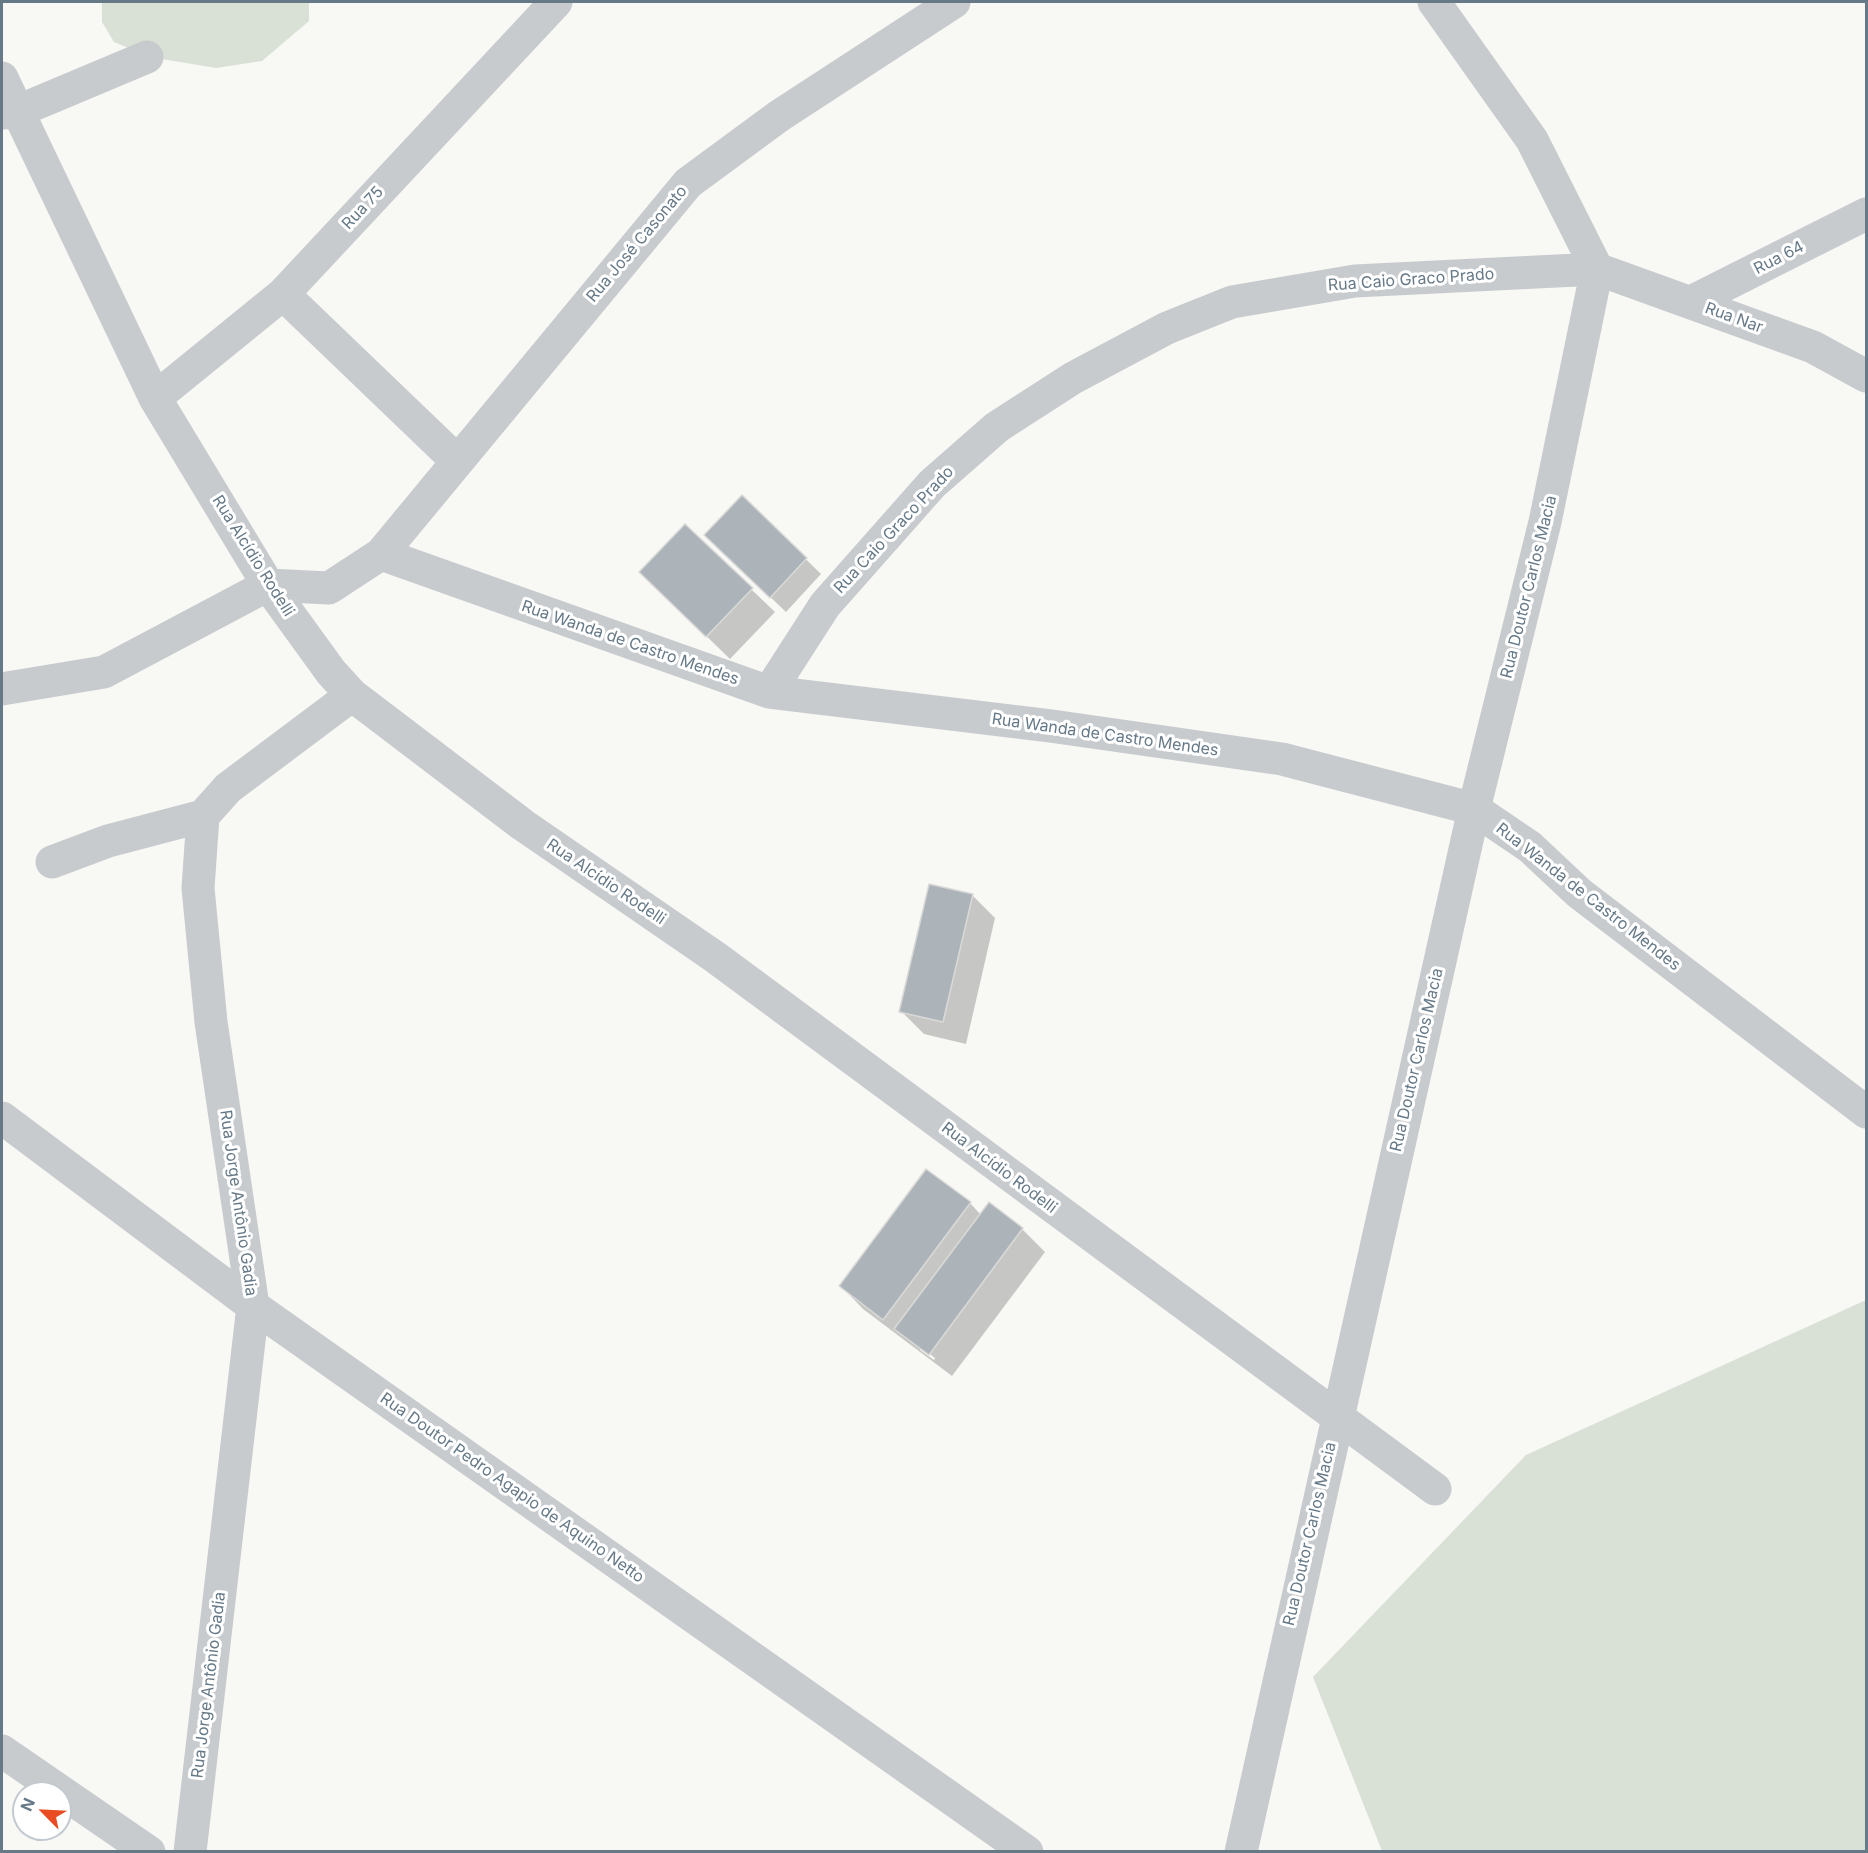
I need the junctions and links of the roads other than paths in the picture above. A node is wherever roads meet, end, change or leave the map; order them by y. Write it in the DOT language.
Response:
graph roads {
  1 [pos="556,2"];
  2 [pos="954,2"];
  3 [pos="1434,2"];
  4 [pos="147,57"];
  5 [pos="2,78"];
  6 [pos="9,113"];
  7 [pos="1866,214"];
  8 [pos="1598,269"];
  9 [pos="283,294"];
  10 [pos="1691,302"];
  11 [pos="1866,376"];
  12 [pos="155,398"];
  13 [pos="456,460"];
  14 [pos="381,554"];
  15 [pos="268,585"];
  16 [pos="2,689"];
  17 [pos="769,692"];
  18 [pos="352,695"];
  19 [pos="1474,809"];
  20 [pos="203,816"];
  21 [pos="52,862"];
  22 [pos="1866,1112"];
  23 [pos="2,1118"];
  24 [pos="253,1306"];
  25 [pos="1336,1417"];
  26 [pos="1435,1490"];
  27 [pos="2,1751"];
  28 [pos="149,1851"];
  29 [pos="190,1851"];
  30 [pos="1027,1851"];
  31 [pos="1241,1851"];
  1 -- 9 [label="street, Rua 75"];
  2 -- 13 [label="street, Rua José Casonato"];
  3 -- 8 [label="street"];
  4 -- 6 [label="street"];
  5 -- 6 [label="street, Rua Alcídio Rodelli"];
  6 -- 12 [label="street, Rua Alcídio Rodelli"];
  7 -- 10 [label="street, Rua 64"];
  8 -- 10 [label="street, Rua Nar"];
  8 -- 17 [label="street, Rua Caio Graco Prado"];
  8 -- 19 [label="street, Rua Doutor Carlos Macia"];
  9 -- 12 [label="street, Rua 75"];
  9 -- 13 [label="street"];
  10 -- 11 [label="street, Rua Nar"];
  12 -- 15 [label="street, Rua Alcídio Rodelli"];
  13 -- 14 [label="street, Rua José Casonato"];
  14 -- 15 [label="street"];
  14 -- 17 [label="street, Rua Wanda de Castro Mendes"];
  15 -- 16 [label="street"];
  15 -- 18 [label="street, Rua Alcídio Rodelli"];
  17 -- 19 [label="street, Rua Wanda de Castro Mendes"];
  18 -- 20 [label="street"];
  18 -- 25 [label="street, Rua Alcídio Rodelli"];
  19 -- 22 [label="street, Rua Wanda de Castro Mendes"];
  19 -- 25 [label="street, Rua Doutor Carlos Macia"];
  20 -- 21 [label="street"];
  20 -- 24 [label="street, Rua Jorge Antônio Gadia"];
  23 -- 24 [label="street, Rua Doutor Pedro Agapio de Aquino Netto"];
  24 -- 29 [label="street, Rua Jorge Antônio Gadia"];
  24 -- 30 [label="street, Rua Doutor Pedro Agapio de Aquino Netto"];
  25 -- 26 [label="street, Rua Alcídio Rodelli"];
  25 -- 31 [label="street, Rua Doutor Carlos Macia"];
  27 -- 28 [label="street"];
}
